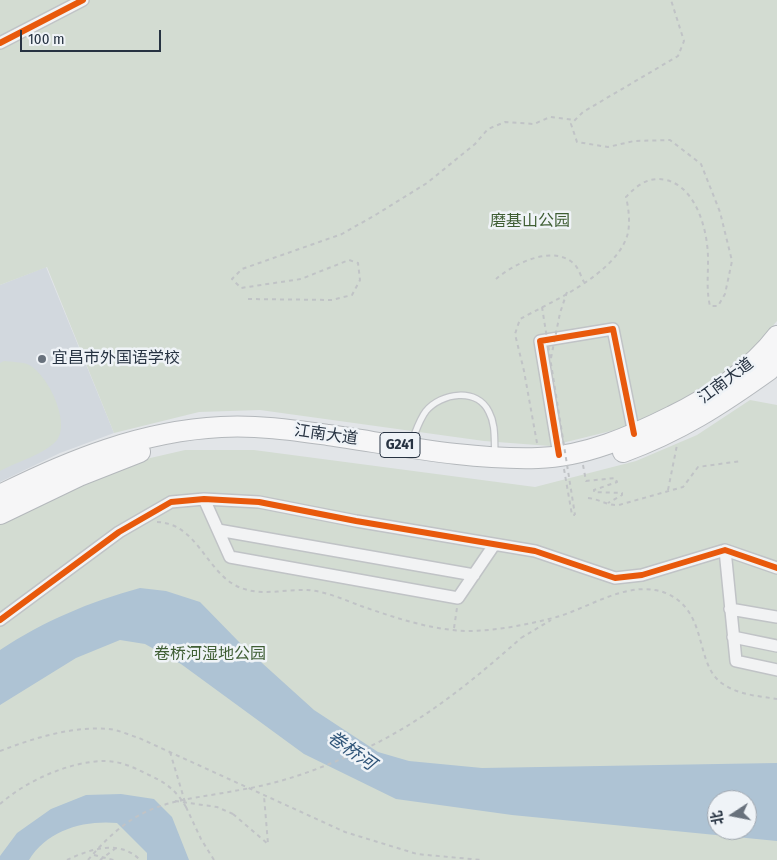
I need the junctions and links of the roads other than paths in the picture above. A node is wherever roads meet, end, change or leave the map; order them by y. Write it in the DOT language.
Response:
graph roads {
  1 [pos="83,0"];
  2 [pos="0,43"];
  3 [pos="777,336"];
  4 [pos="777,361"];
  5 [pos="634,434"];
  6 [pos="410,447"];
  7 [pos="495,456"];
  8 [pos="561,461"];
  9 [pos="0,495"];
  10 [pos="204,499"];
  11 [pos="0,514"];
  12 [pos="218,530"];
  13 [pos="494,545"];
  14 [pos="725,550"];
  15 [pos="777,568"];
  16 [pos="474,575"];
  17 [pos="730,609"];
  18 [pos="777,618"];
  19 [pos="0,620"];
  20 [pos="733,638"];
  21 [pos="777,646"];
  22 [pos="777,670"];
  1 -- 2 [label="street"];
  3 -- 5 [label="highway, 江南大道 / G241"];
  4 -- 8 [label="highway, 江南大道 / G241"];
  5 -- 8 [label="highway, 江南大道 / G241"];
  5 -- 8 [label="street"];
  6 -- 7 [label="highway, 江南大道 / G241"];
  6 -- 7 [label="lane"];
  6 -- 9 [label="highway, 江南大道 / G241"];
  7 -- 8 [label="highway, 江南大道 / G241"];
  8 -- 11 [label="highway, 江南大道 / G241"];
  10 -- 12 [label="street"];
  10 -- 13 [label="street"];
  10 -- 19 [label="street"];
  12 -- 16 [label="street"];
  12 -- 16 [label="street"];
  13 -- 14 [label="street"];
  13 -- 16 [label="street"];
  14 -- 15 [label="street"];
  14 -- 17 [label="street"];
  17 -- 18 [label="street"];
  17 -- 20 [label="street"];
  20 -- 21 [label="street"];
  20 -- 22 [label="street"];
}
